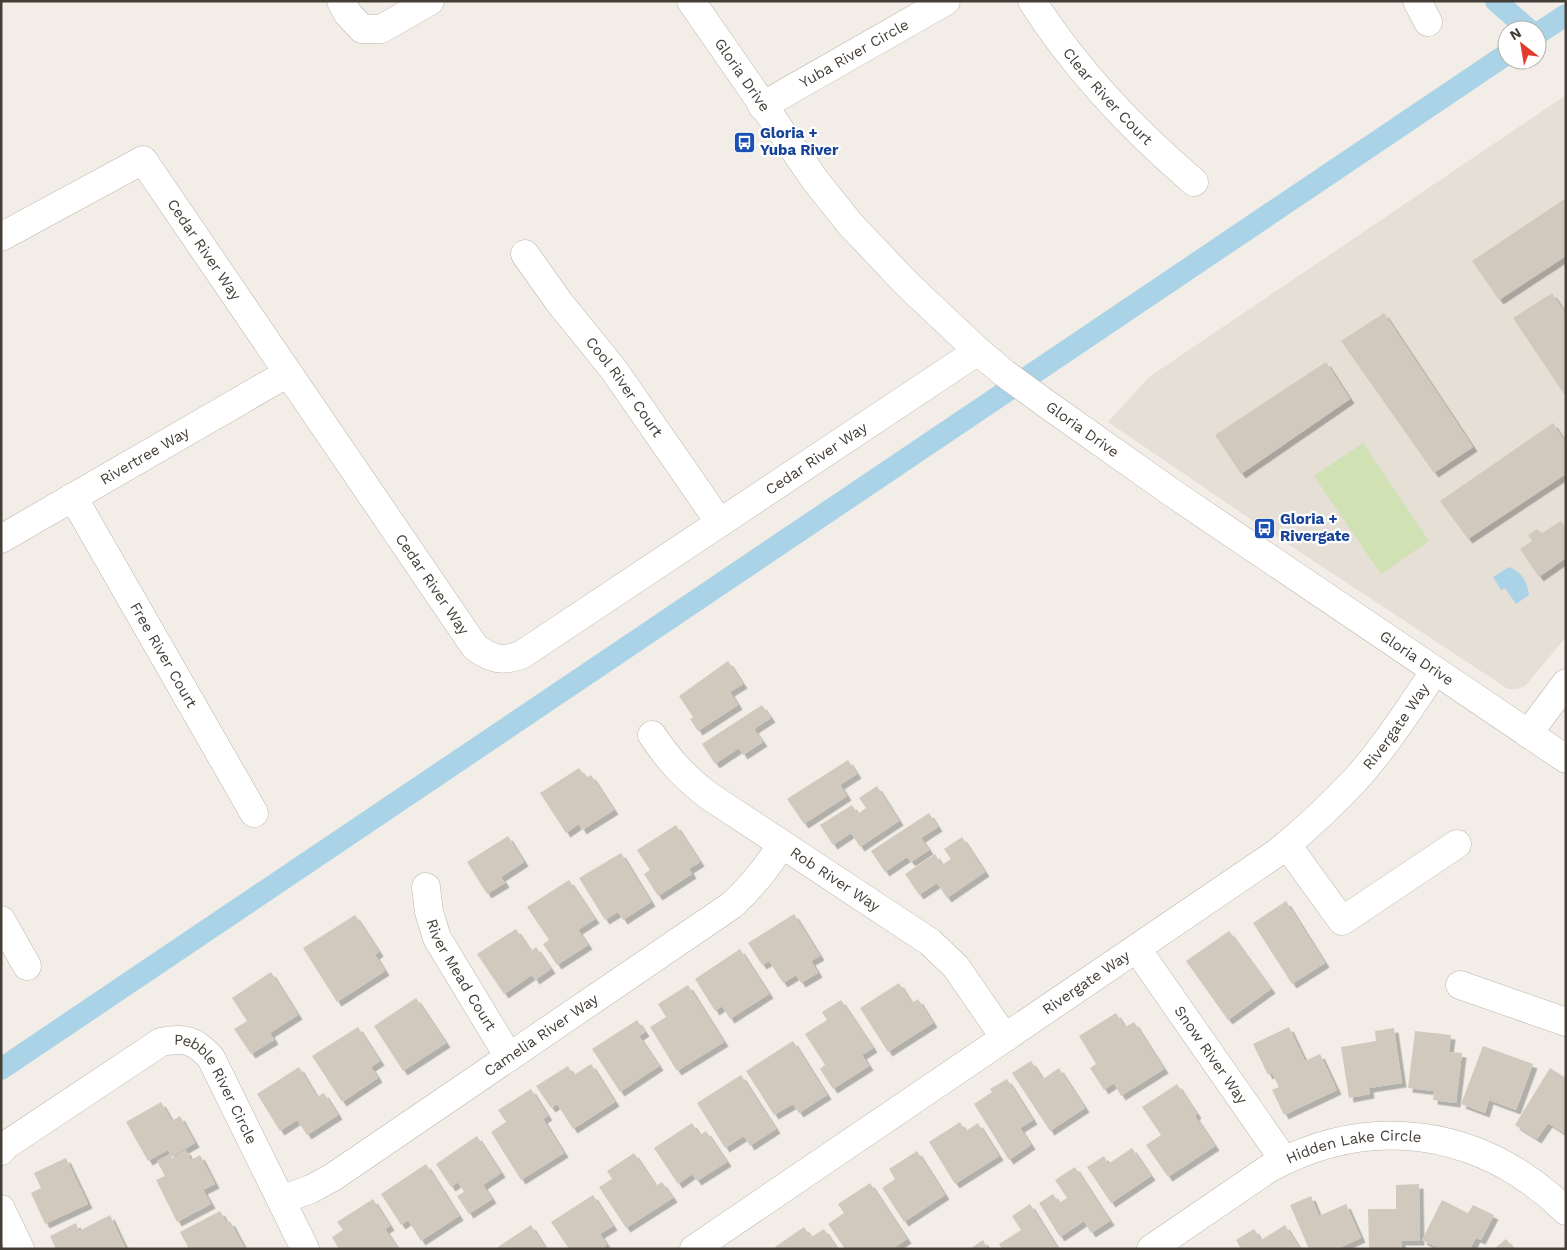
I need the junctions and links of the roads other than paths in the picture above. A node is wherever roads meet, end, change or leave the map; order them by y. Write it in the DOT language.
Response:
graph roads {
  1 [pos="341,1"];
  2 [pos="430,1"];
  3 [pos="691,1"];
  4 [pos="946,1"];
  5 [pos="1032,1"];
  6 [pos="762,106"];
  7 [pos="1194,182"];
  8 [pos="1,237"];
  9 [pos="525,254"];
  10 [pos="978,351"];
  11 [pos="288,373"];
  12 [pos="73,497"];
  13 [pos="720,523"];
  14 [pos="1,539"];
  15 [pos="1435,671"];
  16 [pos="1566,683"];
  17 [pos="1528,734"];
  18 [pos="652,735"];
  19 [pos="1566,759"];
  20 [pos="254,813"];
  21 [pos="782,844"];
  22 [pos="1287,844"];
  23 [pos="1456,844"];
  24 [pos="426,887"];
  25 [pos="1,920"];
  26 [pos="1136,949"];
  27 [pos="27,966"];
  28 [pos="1460,985"];
  29 [pos="1566,1022"];
  30 [pos="1005,1038"];
  31 [pos="510,1057"];
  32 [pos="1,1151"];
  33 [pos="1284,1160"];
  34 [pos="280,1200"];
  35 [pos="1,1209"];
  36 [pos="1566,1211"];
  37 [pos="20,1249"];
  38 [pos="305,1249"];
  39 [pos="694,1249"];
  40 [pos="1151,1249"];
  1 -- 2 [label="street"];
  3 -- 6 [label="street, Gloria Drive"];
  4 -- 6 [label="street, Yuba River Circle"];
  5 -- 7 [label="street, Clear River Court"];
  6 -- 10 [label="street, Gloria Drive"];
  8 -- 11 [label="street, Cedar River Way"];
  9 -- 13 [label="street, Cool River Court"];
  10 -- 13 [label="street, Cedar River Way"];
  10 -- 15 [label="street, Gloria Drive"];
  11 -- 12 [label="street, Rivertree Way"];
  11 -- 13 [label="street, Cedar River Way"];
  12 -- 14 [label="street, Rivertree Way"];
  12 -- 20 [label="street, Free River Court"];
  15 -- 17 [label="street, Gloria Drive"];
  15 -- 22 [label="street, Rivergate Way"];
  16 -- 17 [label="street"];
  17 -- 19 [label="street, Gloria Drive"];
  18 -- 21 [label="street, Rob River Way"];
  21 -- 30 [label="street, Rob River Way"];
  21 -- 31 [label="street, Camelia River Way"];
  22 -- 23 [label="street"];
  22 -- 26 [label="street, Rivergate Way"];
  24 -- 31 [label="street, River Mead Court"];
  25 -- 27 [label="street"];
  26 -- 30 [label="street, Rivergate Way"];
  26 -- 33 [label="street, Snow River Way"];
  28 -- 29 [label="street"];
  30 -- 39 [label="street, Rivergate Way"];
  31 -- 34 [label="street, Camelia River Way"];
  32 -- 34 [label="street, Pebble River Circle"];
  33 -- 36 [label="street, Hidden Lake Circle"];
  33 -- 40 [label="street, Hidden Lake Circle"];
  34 -- 38 [label="street, Pebble River Circle"];
  35 -- 37 [label="street"];
}
